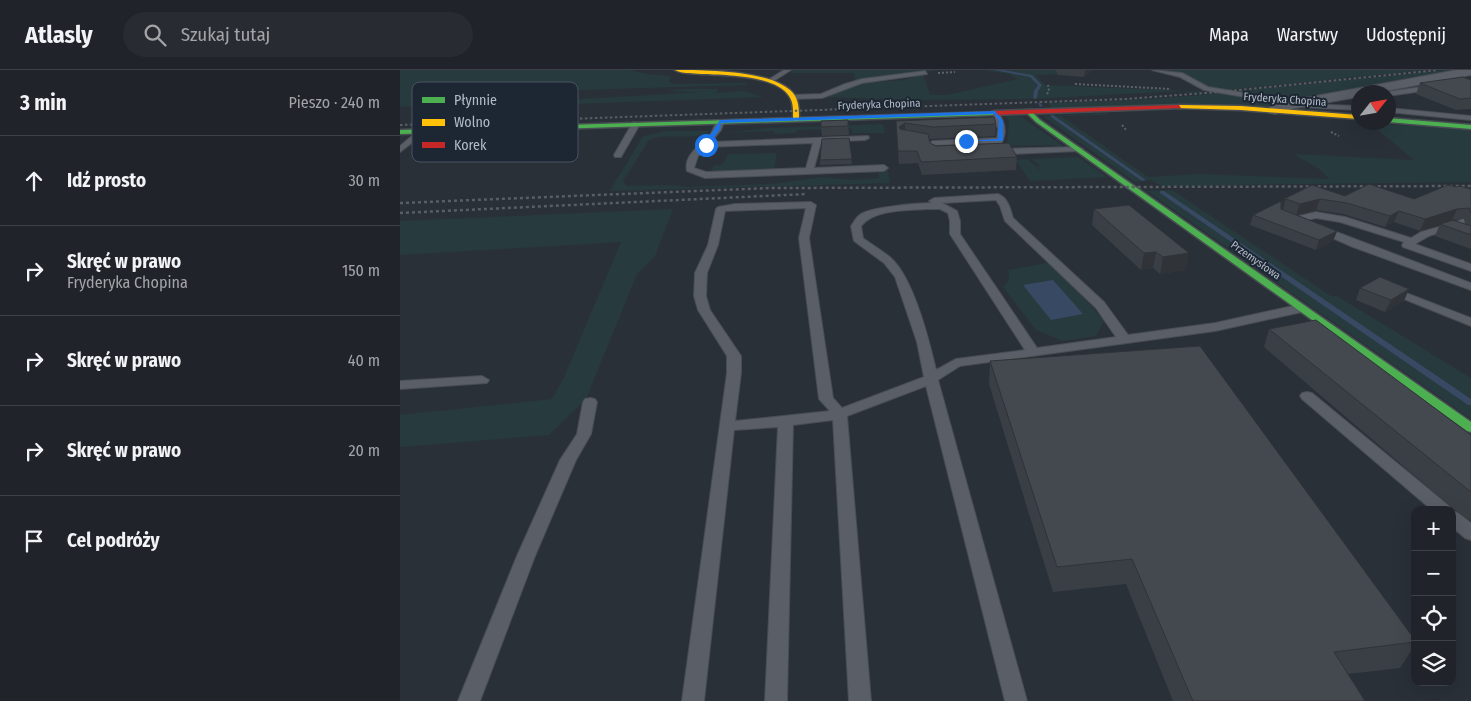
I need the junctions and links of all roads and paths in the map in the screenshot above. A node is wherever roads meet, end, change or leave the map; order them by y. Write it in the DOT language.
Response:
graph roads {
  1 [pos="677,70"];
  2 [pos="788,70"];
  3 [pos="1155,70"];
  4 [pos="1471,71"];
  5 [pos="925,74"];
  6 [pos="1451,74"];
  7 [pos="770,81"];
  8 [pos="1471,81"];
  9 [pos="1075,84"];
  10 [pos="1396,85"];
  11 [pos="1174,89"];
  12 [pos="1396,93"];
  13 [pos="1351,95"];
  14 [pos="793,97"];
  15 [pos="1351,100"];
  16 [pos="1295,106"];
  17 [pos="1317,106"];
  18 [pos="1351,108"];
  19 [pos="1275,110"];
  20 [pos="1028,111"];
  21 [pos="1396,111"];
  22 [pos="995,112"];
  23 [pos="1351,116"];
  24 [pos="1471,118"];
  25 [pos="796,119"];
  26 [pos="1396,121"];
  27 [pos="720,122"];
  28 [pos="636,124"];
  29 [pos="578,126"];
  30 [pos="1471,127"];
  31 [pos="865,138"];
  32 [pos="412,140"];
  33 [pos="818,140"];
  34 [pos="1001,140"];
  35 [pos="706,145"];
  36 [pos="1079,149"];
  37 [pos="400,150"];
  38 [pos="992,152"];
  39 [pos="978,153"];
  40 [pos="618,155"];
  41 [pos="936,155"];
  42 [pos="884,168"];
  43 [pos="809,172"];
  44 [pos="912,208"];
  45 [pos="1282,215"];
  46 [pos="1471,218"];
  47 [pos="1294,220"];
  48 [pos="1466,225"];
  49 [pos="1447,226"];
  50 [pos="1471,234"];
  51 [pos="1413,242"];
  52 [pos="1471,268"];
  53 [pos="1383,287"];
  54 [pos="1471,287"];
  55 [pos="1302,308"];
  56 [pos="1471,322"];
  57 [pos="1124,339"];
  58 [pos="1033,352"];
  59 [pos="931,379"];
  60 [pos="482,380"];
  61 [pos="400,385"];
  62 [pos="1307,396"];
  63 [pos="590,402"];
  64 [pos="840,414"];
  65 [pos="786,422"];
  66 [pos="728,426"];
  67 [pos="1471,428"];
  68 [pos="1438,506"];
  69 [pos="1456,520"];
  70 [pos="1471,533"];
  71 [pos="469,701"];
  72 [pos="693,701"];
  73 [pos="776,701"];
  74 [pos="860,701"];
  75 [pos="1016,701"];
  1 -- 7 [label="street"];
  2 -- 7 [label="lane"];
  3 -- 16 [label="lane"];
  4 -- 6 [label="street"];
  5 -- 14 [label="lane"];
  6 -- 8 [label="lane"];
  6 -- 10 [label="street"];
  7 -- 14 [label="street"];
  8 -- 12 [label="lane"];
  9 -- 11 [label="path"];
  13 -- 16 [label="street"];
  14 -- 25 [label="street"];
  15 -- 17 [label="lane"];
  16 -- 17 [label="lane"];
  16 -- 19 [label="street"];
  17 -- 18 [label="lane"];
  19 -- 20 [label="street, Fryderyka Chopina"];
  19 -- 23 [label="street, Fryderyka Chopina"];
  20 -- 22 [label="street, Fryderyka Chopina"];
  20 -- 36 [label="street, Przemysłowa"];
  21 -- 24 [label="lane"];
  22 -- 25 [label="street, Fryderyka Chopina"];
  22 -- 34 [label="lane"];
  25 -- 27 [label="street, Fryderyka Chopina"];
  26 -- 30 [label="street"];
  27 -- 28 [label="street, Fryderyka Chopina"];
  27 -- 35 [label="lane"];
  28 -- 29 [label="street, Fryderyka Chopina"];
  28 -- 40 [label="lane"];
  31 -- 33 [label="lane"];
  32 -- 37 [label="lane"];
  33 -- 35 [label="lane"];
  33 -- 43 [label="lane"];
  34 -- 38 [label="lane"];
  34 -- 41 [label="lane"];
  35 -- 43 [label="lane"];
  36 -- 38 [label="lane"];
  36 -- 55 [label="street, Przemysłowa"];
  38 -- 39 [label="lane"];
  42 -- 43 [label="lane"];
  44 -- 57 [label="lane"];
  44 -- 58 [label="lane"];
  44 -- 59 [label="lane"];
  45 -- 47 [label="lane"];
  46 -- 48 [label="lane"];
  47 -- 51 [label="lane"];
  47 -- 54 [label="lane"];
  48 -- 49 [label="lane"];
  49 -- 50 [label="lane"];
  49 -- 51 [label="lane"];
  51 -- 52 [label="lane"];
  53 -- 56 [label="lane"];
  55 -- 57 [label="lane"];
  55 -- 67 [label="street, Przemysłowa"];
  57 -- 58 [label="lane"];
  58 -- 59 [label="lane"];
  59 -- 64 [label="lane"];
  59 -- 75 [label="lane"];
  60 -- 61 [label="lane"];
  62 -- 68 [label="lane"];
  63 -- 71 [label="lane"];
  64 -- 65 [label="lane"];
  64 -- 66 [label="lane"];
  64 -- 74 [label="lane"];
  65 -- 66 [label="lane"];
  65 -- 73 [label="lane"];
  66 -- 72 [label="lane"];
  69 -- 70 [label="lane"];
}
